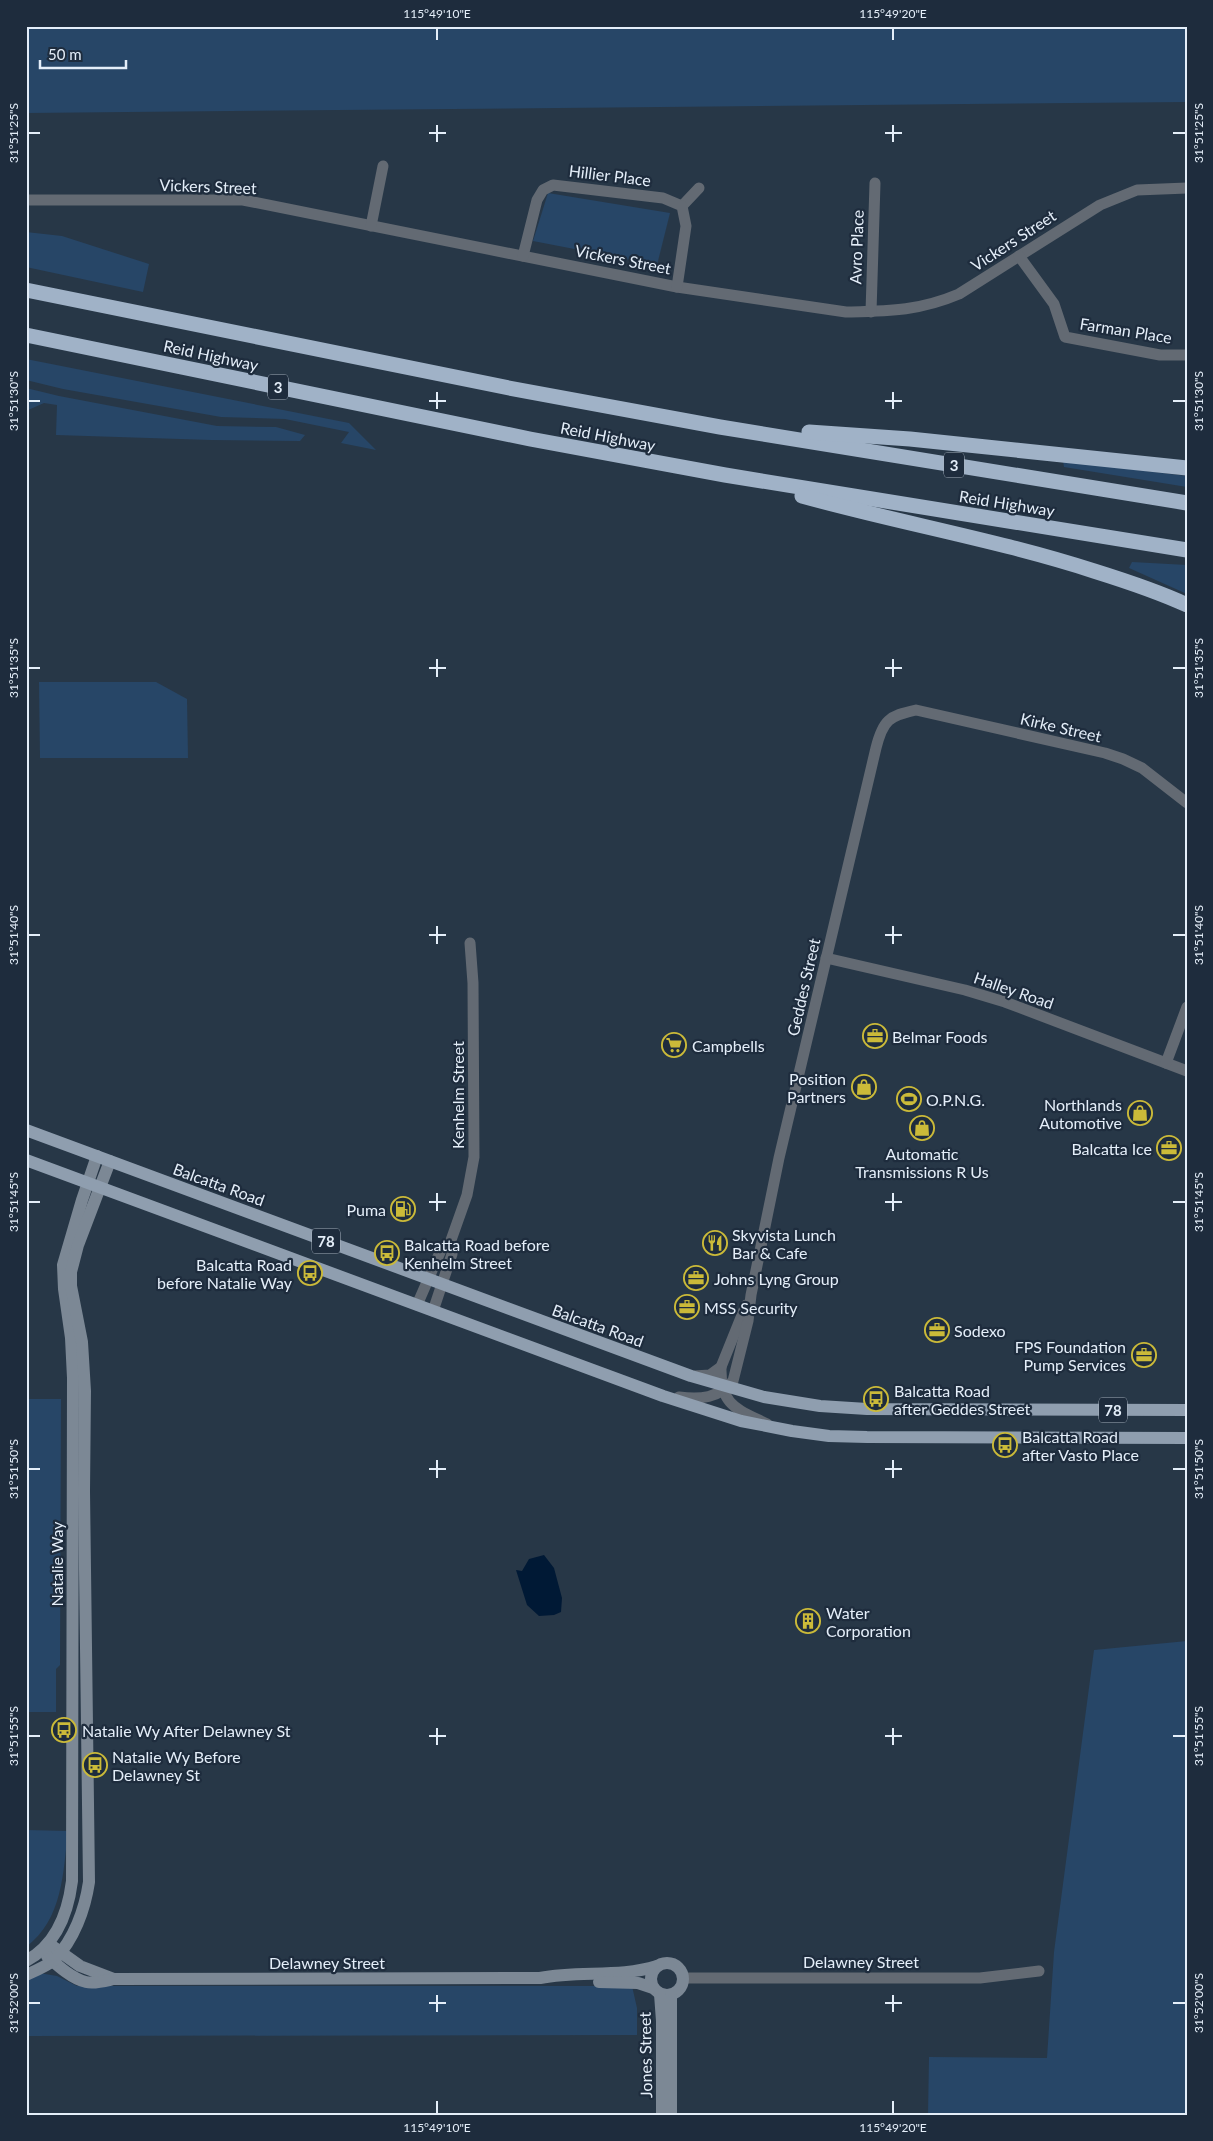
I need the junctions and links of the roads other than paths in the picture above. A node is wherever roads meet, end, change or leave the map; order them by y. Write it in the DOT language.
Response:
graph roads {
  1 [pos="383,166"];
  2 [pos="874,183"];
  3 [pos="699,188"];
  4 [pos="1187,188"];
  5 [pos="26,200"];
  6 [pos="682,206"];
  7 [pos="371,226"];
  8 [pos="523,256"];
  9 [pos="1019,256"];
  10 [pos="677,287"];
  11 [pos="26,290"];
  12 [pos="871,312"];
  13 [pos="26,335"];
  14 [pos="1187,355"];
  15 [pos="720,426"];
  16 [pos="1187,468"];
  17 [pos="725,475"];
  18 [pos="1187,504"];
  19 [pos="1187,550"];
  20 [pos="1187,605"];
  21 [pos="916,710"];
  22 [pos="1187,802"];
  23 [pos="470,942"];
  24 [pos="826,958"];
  25 [pos="1187,1007"];
  26 [pos="1166,1063"];
  27 [pos="1187,1071"];
  28 [pos="26,1130"];
  29 [pos="97,1156"];
  30 [pos="26,1160"];
  31 [pos="110,1161"];
  32 [pos="88,1183"];
  33 [pos="101,1188"];
  34 [pos="450,1243"];
  35 [pos="427,1279"];
  36 [pos="443,1285"];
  37 [pos="751,1294"];
  38 [pos="416,1305"];
  39 [pos="433,1311"];
  40 [pos="721,1367"];
  41 [pos="691,1376"];
  42 [pos="726,1386"];
  43 [pos="663,1396"];
  44 [pos="1187,1410"];
  45 [pos="774,1428"];
  46 [pos="1187,1438"];
  47 [pos="44,1947"];
  48 [pos="56,1956"];
  49 [pos="26,1961"];
  50 [pos="657,1966"];
  51 [pos="1039,1971"];
  52 [pos="26,1975"];
  53 [pos="540,1978"];
  54 [pos="683,1978"];
  55 [pos="661,1992"];
  56 [pos="662,2115"];
  57 [pos="671,2115"];
  1 -- 7 [label="street"];
  2 -- 12 [label="street, Avro Place"];
  3 -- 6 [label="street"];
  4 -- 9 [label="street, Vickers Street"];
  5 -- 7 [label="street, Vickers Street"];
  6 -- 8 [label="street, Hillier Place"];
  6 -- 10 [label="street"];
  7 -- 8 [label="street, Vickers Street"];
  8 -- 10 [label="street, Vickers Street"];
  9 -- 12 [label="street, Vickers Street"];
  9 -- 14 [label="street, Farman Place"];
  10 -- 12 [label="street, Vickers Street"];
  11 -- 15 [label="highway, Reid Highway / 3"];
  13 -- 17 [label="highway, Reid Highway / 3"];
  15 -- 16 [label="highway"];
  15 -- 18 [label="highway, Reid Highway / 3"];
  17 -- 19 [label="highway, Reid Highway / 3"];
  17 -- 20 [label="highway"];
  21 -- 22 [label="street, Kirke Street"];
  21 -- 24 [label="street, Geddes Street"];
  23 -- 34 [label="street, Kenhelm Street"];
  24 -- 26 [label="street, Halley Road"];
  24 -- 37 [label="street, Geddes Street"];
  25 -- 26 [label="street"];
  26 -- 27 [label="street, Halley Road"];
  28 -- 29 [label="main road, Balcatta Road / 78"];
  29 -- 31 [label="main road, Balcatta Road / 78"];
  29 -- 32 [label="street, Natalie Way"];
  30 -- 32 [label="main road, 78"];
  31 -- 33 [label="street, Natalie Way"];
  31 -- 35 [label="main road, Balcatta Road / 78"];
  32 -- 33 [label="main road, 78"];
  32 -- 47 [label="street, Natalie Way"];
  33 -- 38 [label="main road, 78"];
  33 -- 48 [label="street, Natalie Way"];
  34 -- 35 [label="street, Kenhelm Street"];
  34 -- 36 [label="street, Kenhelm Street"];
  35 -- 36 [label="main road, Balcatta Road / 78"];
  35 -- 38 [label="street, Kenhelm Street"];
  36 -- 39 [label="street, Kenhelm Street"];
  36 -- 41 [label="main road, Balcatta Road / 78"];
  37 -- 40 [label="street, Geddes Street"];
  37 -- 42 [label="street, Geddes Street"];
  38 -- 39 [label="main road, 78"];
  39 -- 43 [label="main road, 78"];
  40 -- 41 [label="street"];
  40 -- 42 [label="street, Geddes Street"];
  41 -- 42 [label="main road, Balcatta Road / 78"];
  42 -- 43 [label="street"];
  42 -- 44 [label="main road, Balcatta Road / 78"];
  42 -- 45 [label="street"];
  43 -- 45 [label="main road, 78"];
  45 -- 46 [label="main road, 78"];
  47 -- 48 [label="street, Delawney Street"];
  47 -- 49 [label="street, Natalie Way"];
  48 -- 52 [label="street"];
  48 -- 53 [label="street, Delawney Street"];
  50 -- 53 [label="street, Delawney Street"];
  50 -- 54 [label="street"];
  50 -- 55 [label="street, Jones Street"];
  51 -- 54 [label="street, Delawney Street"];
  53 -- 55 [label="street, Delawney Street"];
  54 -- 55 [label="street, Jones Street"];
  55 -- 56 [label="street, Jones Street"];
  55 -- 57 [label="street, Jones Street"];
}
